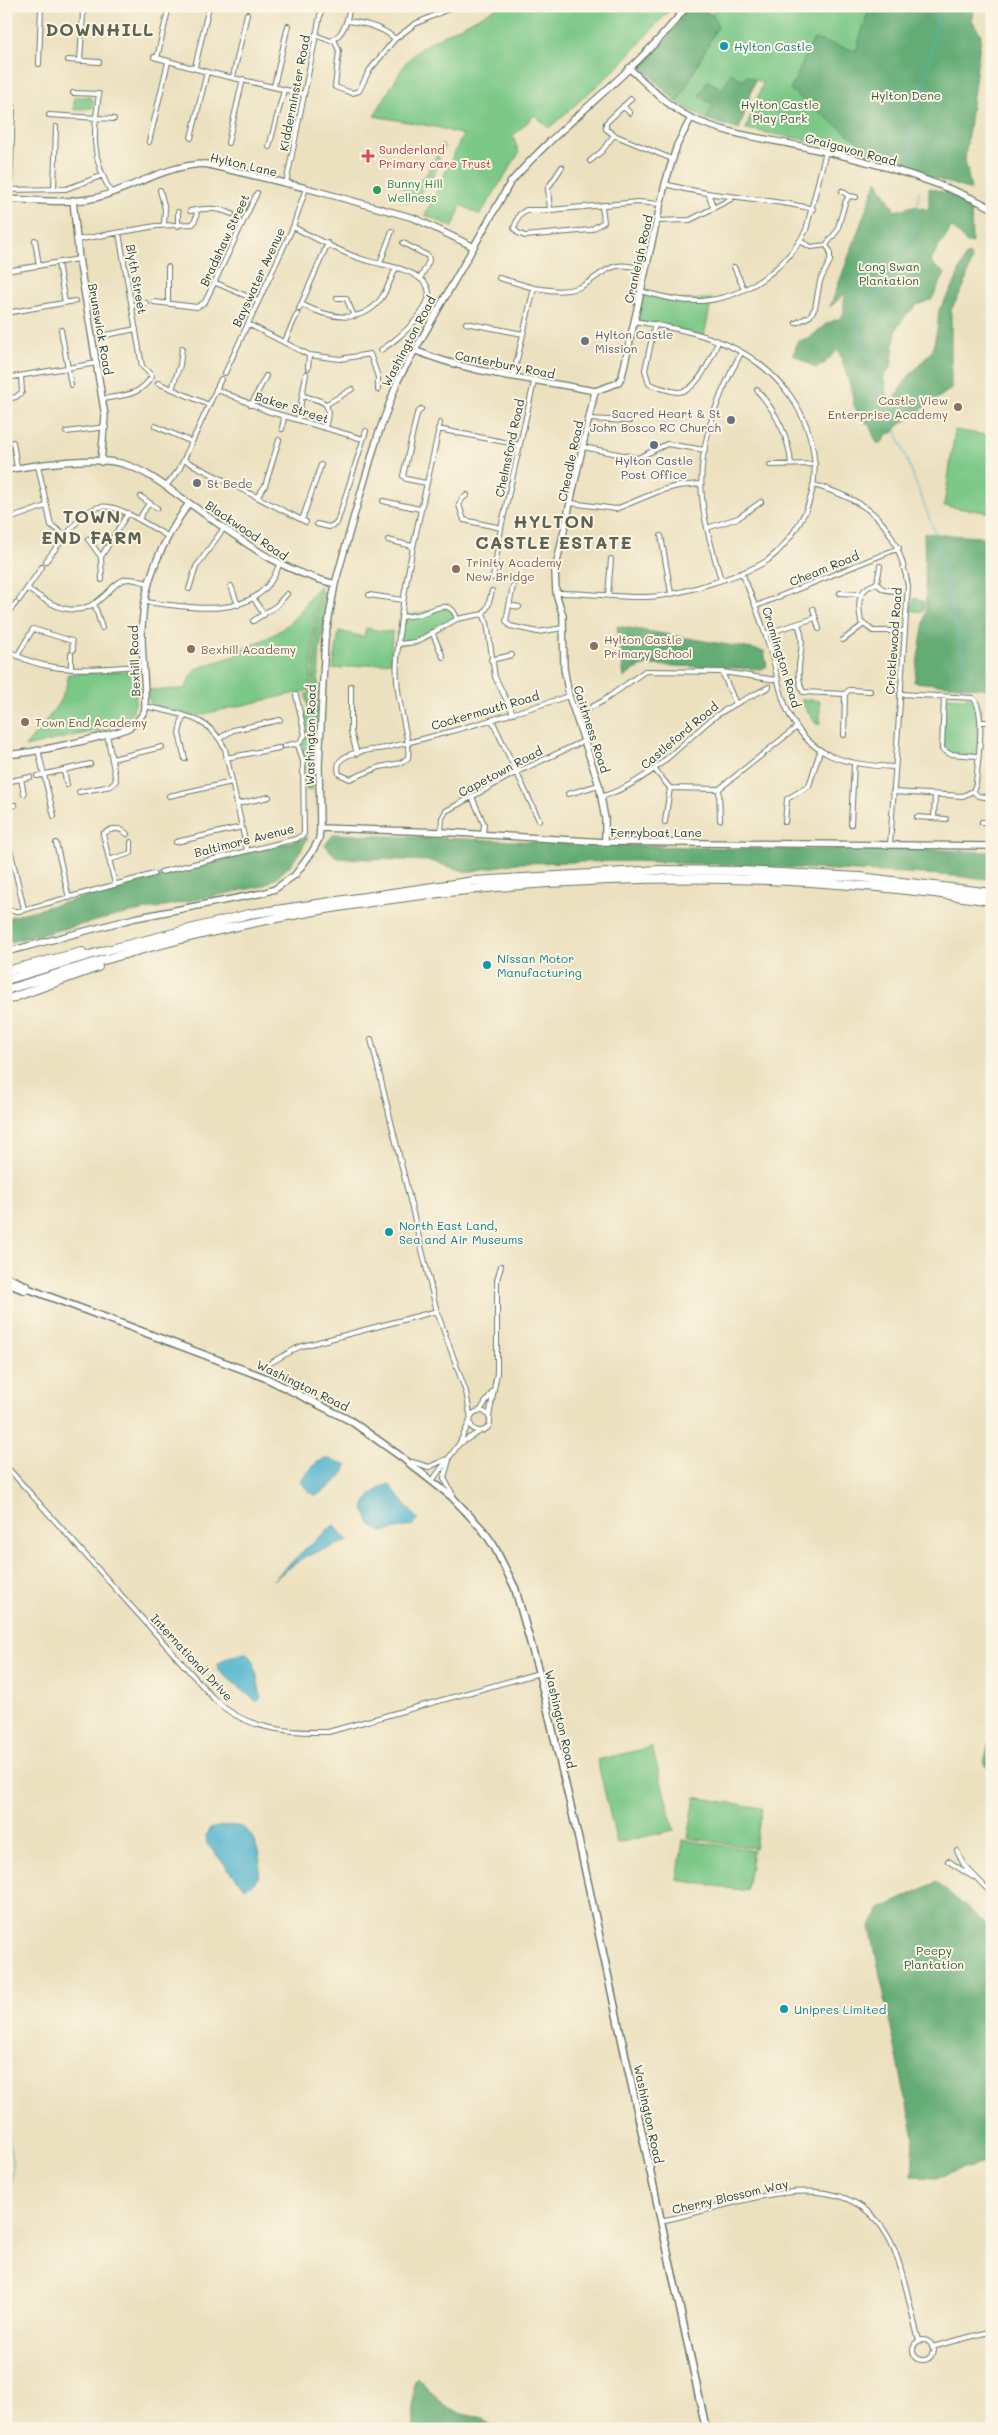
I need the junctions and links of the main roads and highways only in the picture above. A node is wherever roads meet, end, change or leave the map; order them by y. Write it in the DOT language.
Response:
graph roads {
  1 [pos="992,893"];
  2 [pos="992,901"];
  3 [pos="180,939"];
  4 [pos="145,940"];
  5 [pos="6,971"];
  6 [pos="6,980"];
  7 [pos="6,990"];
  8 [pos="6,1000"];
  9 [pos="9,1281"];
  10 [pos="706,2429"];
  1 -- 4 [label="highway"];
  2 -- 3 [label="highway"];
  3 -- 7 [label="highway"];
  3 -- 8 [label="highway"];
  4 -- 5 [label="highway"];
  4 -- 6 [label="highway"];
  9 -- 10 [label="main road, Washington Road"];
}
